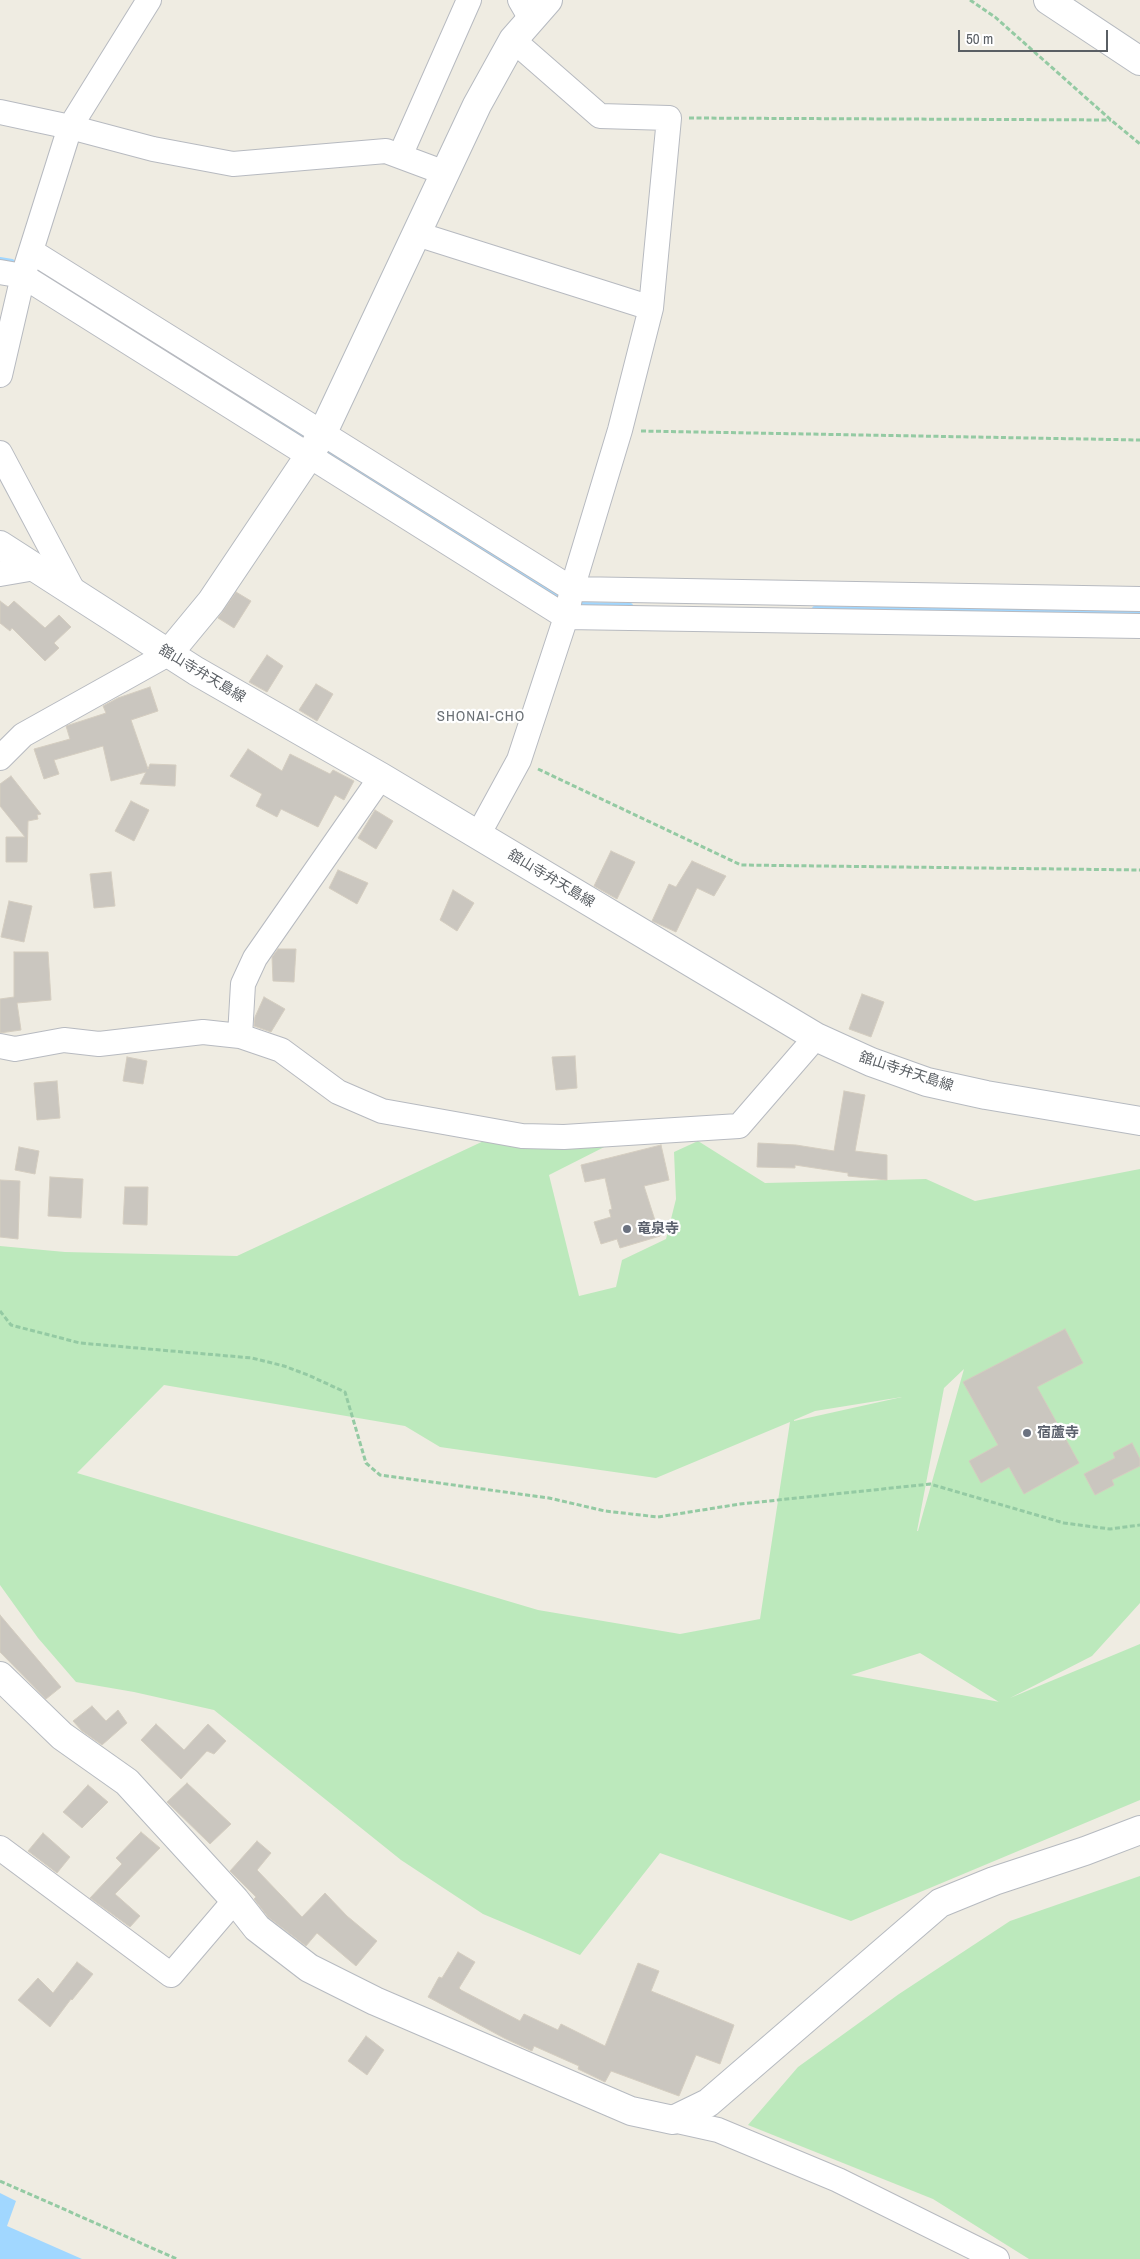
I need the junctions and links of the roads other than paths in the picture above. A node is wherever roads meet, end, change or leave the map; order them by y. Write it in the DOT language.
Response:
graph roads {
  1 [pos="149,0"];
  2 [pos="469,0"];
  3 [pos="1048,0"];
  4 [pos="533,6"];
  5 [pos="514,40"];
  6 [pos="1140,61"];
  7 [pos="0,112"];
  8 [pos="70,127"];
  9 [pos="400,156"];
  10 [pos="445,173"];
  11 [pos="417,234"];
  12 [pos="31,251"];
  13 [pos="11,274"];
  14 [pos="651,308"];
  15 [pos="0,375"];
  16 [pos="316,444"];
  17 [pos="0,453"];
  18 [pos="0,545"];
  19 [pos="36,568"];
  20 [pos="0,574"];
  21 [pos="572,589"];
  22 [pos="75,594"];
  23 [pos="1140,599"];
  24 [pos="566,617"];
  25 [pos="1140,626"];
  26 [pos="168,654"];
  27 [pos="0,758"];
  28 [pos="381,777"];
  29 [pos="478,835"];
  30 [pos="240,1036"];
  31 [pos="816,1037"];
  32 [pos="0,1046"];
  33 [pos="1140,1121"];
  34 [pos="0,1676"];
  35 [pos="1140,1830"];
  36 [pos="0,1848"];
  37 [pos="235,1900"];
  38 [pos="673,2120"];
  39 [pos="996,2259"];
  1 -- 8 [label="street"];
  2 -- 9 [label="street"];
  3 -- 6 [label="street"];
  4 -- 5 [label="street"];
  5 -- 10 [label="street"];
  5 -- 14 [label="street"];
  7 -- 8 [label="street"];
  8 -- 9 [label="street"];
  8 -- 12 [label="street"];
  9 -- 10 [label="street"];
  10 -- 11 [label="street"];
  11 -- 14 [label="street"];
  11 -- 16 [label="street"];
  12 -- 13 [label="street"];
  12 -- 16 [label="street"];
  13 -- 15 [label="street"];
  13 -- 16 [label="street"];
  14 -- 21 [label="street"];
  16 -- 21 [label="street"];
  16 -- 24 [label="street"];
  16 -- 26 [label="street"];
  17 -- 22 [label="street"];
  18 -- 19 [label="street, 舘山寺弁天島線"];
  19 -- 20 [label="street"];
  19 -- 22 [label="street, 舘山寺弁天島線"];
  21 -- 23 [label="street"];
  21 -- 24 [label="street"];
  22 -- 26 [label="street, 舘山寺弁天島線"];
  24 -- 25 [label="street"];
  24 -- 29 [label="street"];
  26 -- 27 [label="street"];
  26 -- 28 [label="street, 舘山寺弁天島線"];
  28 -- 29 [label="street, 舘山寺弁天島線"];
  28 -- 30 [label="street"];
  29 -- 31 [label="street, 舘山寺弁天島線"];
  30 -- 31 [label="street"];
  30 -- 32 [label="street"];
  31 -- 33 [label="street, 舘山寺弁天島線"];
  34 -- 37 [label="street"];
  35 -- 38 [label="street"];
  36 -- 37 [label="street"];
  37 -- 38 [label="street"];
  38 -- 39 [label="street"];
}
